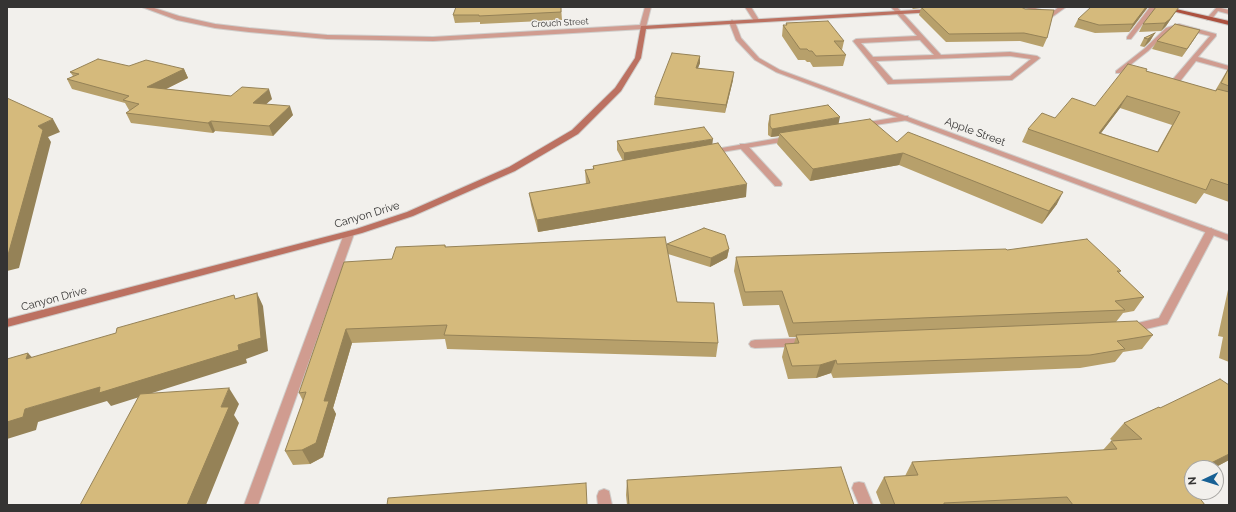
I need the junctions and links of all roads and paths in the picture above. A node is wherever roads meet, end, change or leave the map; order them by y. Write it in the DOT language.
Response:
graph roads {
  1 [pos="145,7"];
  2 [pos="648,7"];
  3 [pos="748,7"];
  4 [pos="894,7"];
  5 [pos="1026,7"];
  6 [pos="1063,7"];
  7 [pos="1153,7"];
  8 [pos="1159,7"];
  9 [pos="943,10"];
  10 [pos="1229,12"];
  11 [pos="900,13"];
  12 [pos="1209,19"];
  13 [pos="756,20"];
  14 [pos="732,22"];
  15 [pos="1229,23"];
  16 [pos="643,27"];
  17 [pos="922,38"];
  18 [pos="1129,38"];
  19 [pos="939,57"];
  20 [pos="1194,58"];
  21 [pos="871,59"];
  22 [pos="1229,68"];
  23 [pos="1122,73"];
  24 [pos="1171,87"];
  25 [pos="905,118"];
  26 [pos="851,127"];
  27 [pos="797,137"];
  28 [pos="743,146"];
  29 [pos="705,153"];
  30 [pos="778,184"];
  31 [pos="1211,231"];
  32 [pos="349,234"];
  33 [pos="1229,238"];
  34 [pos="7,323"];
  35 [pos="1119,330"];
  36 [pos="818,341"];
  37 [pos="755,344"];
  38 [pos="859,488"];
  39 [pos="251,505"];
  40 [pos="866,505"];
  1 -- 16 [label="street, Crouch Street"];
  2 -- 16 [label="street, Canyon Drive"];
  3 -- 13 [label="street"];
  4 -- 11 [label="street"];
  5 -- 6 [label="street"];
  7 -- 18 [label="street"];
  8 -- 12 [label="main road"];
  9 -- 11 [label="main road, Crouch Street"];
  10 -- 12 [label="street"];
  11 -- 13 [label="main road, Crouch Street"];
  11 -- 17 [label="street"];
  12 -- 15 [label="main road"];
  13 -- 14 [label="main road, Crouch Street"];
  14 -- 16 [label="main road, Crouch Street"];
  14 -- 25 [label="street, Apple Street"];
  16 -- 32 [label="main road, Canyon Drive"];
  17 -- 19 [label="street"];
  17 -- 21 [label="street"];
  19 -- 21 [label="street"];
  19 -- 21 [label="street"];
  20 -- 22 [label="street"];
  20 -- 23 [label="street"];
  20 -- 24 [label="street"];
  25 -- 26 [label="street"];
  25 -- 31 [label="street, Apple Street"];
  27 -- 28 [label="street"];
  28 -- 29 [label="street"];
  28 -- 30 [label="street"];
  31 -- 33 [label="street, Apple Street"];
  31 -- 35 [label="street"];
  32 -- 34 [label="main road, Canyon Drive"];
  32 -- 39 [label="street"];
  36 -- 37 [label="street"];
  38 -- 40 [label="street"];
}
